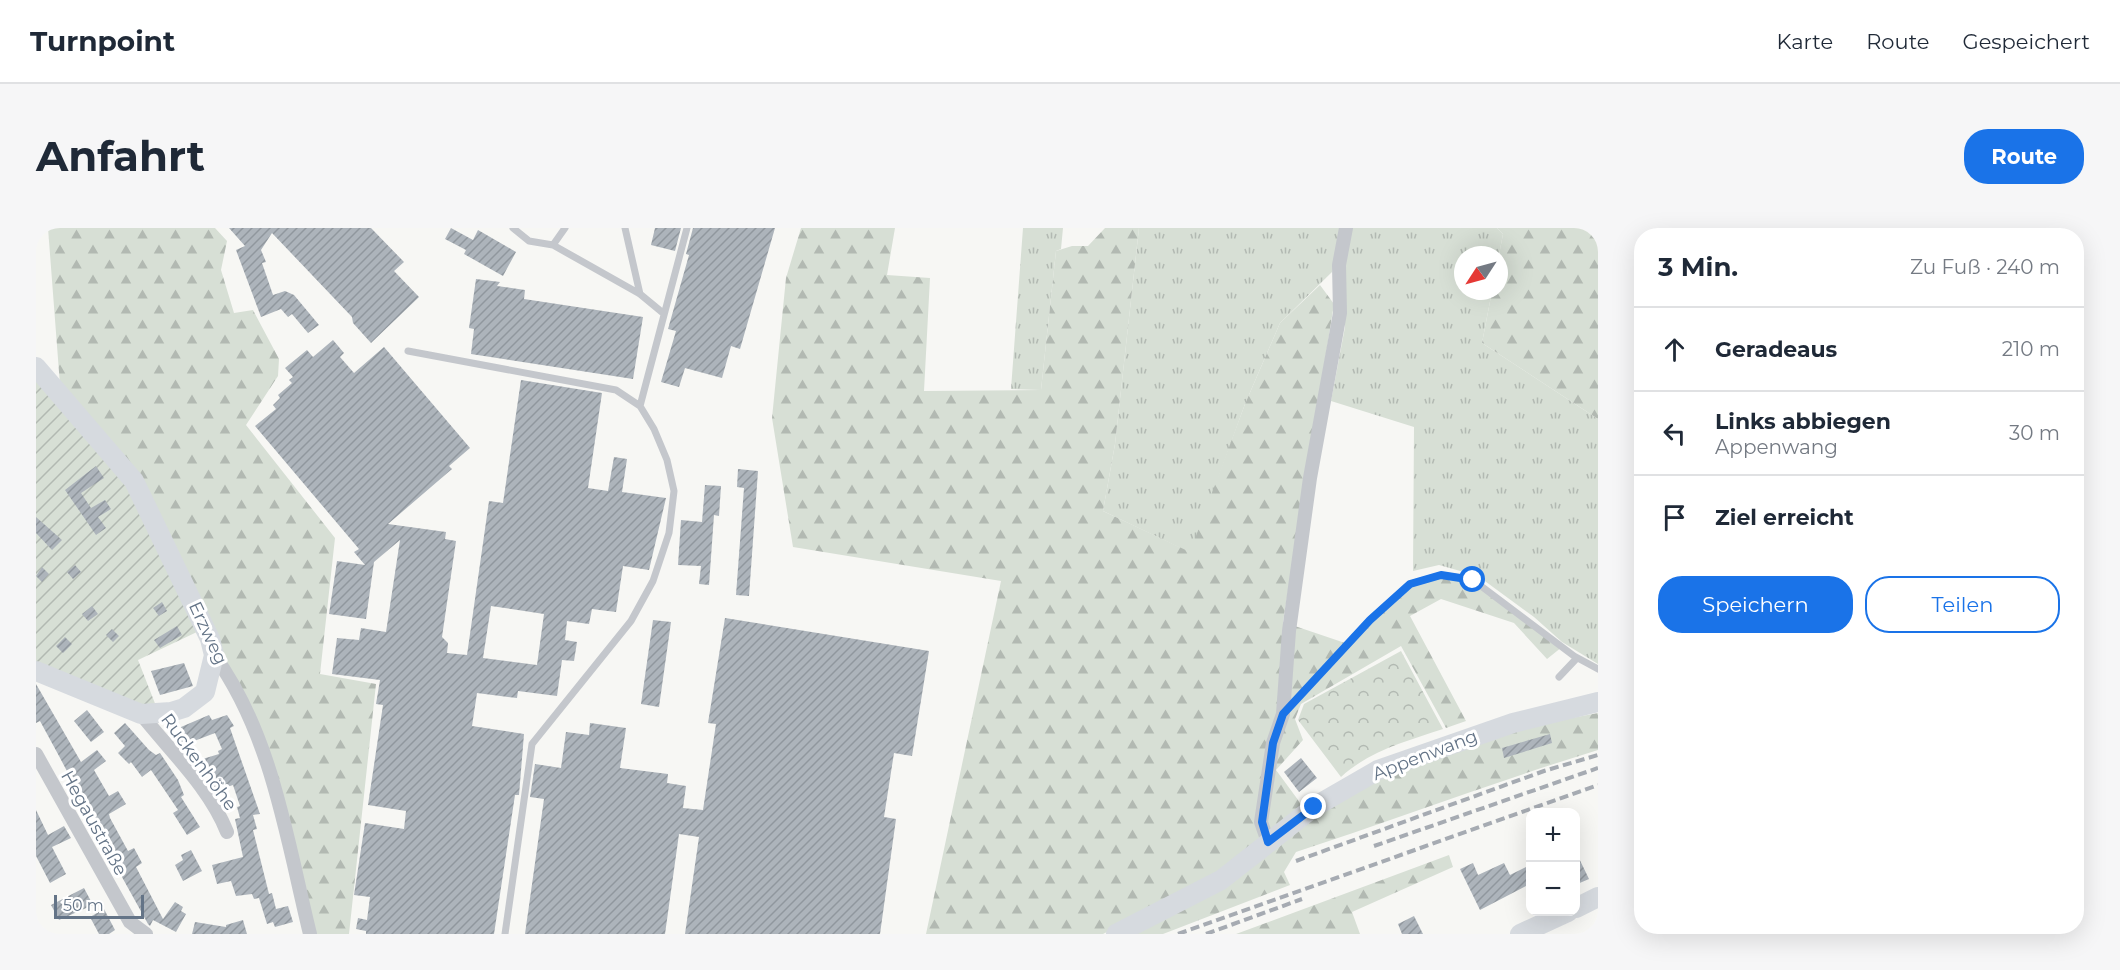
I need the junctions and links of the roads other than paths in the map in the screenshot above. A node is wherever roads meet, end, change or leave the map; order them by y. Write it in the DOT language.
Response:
graph roads {
  1 [pos="513,228"];
  2 [pos="565,228"];
  3 [pos="625,228"];
  4 [pos="687,228"];
  5 [pos="1346,228"];
  6 [pos="553,245"];
  7 [pos="640,294"];
  8 [pos="663,313"];
  9 [pos="408,351"];
  10 [pos="36,367"];
  11 [pos="640,406"];
  12 [pos="214,655"];
  13 [pos="1578,658"];
  14 [pos="1598,669"];
  15 [pos="36,671"];
  16 [pos="1559,677"];
  17 [pos="1598,702"];
  18 [pos="141,714"];
  19 [pos="1283,714"];
  20 [pos="36,754"];
  21 [pos="227,832"];
  22 [pos="1268,842"];
  23 [pos="1559,916"];
  24 [pos="146,934"];
  25 [pos="310,934"];
  26 [pos="506,934"];
  27 [pos="1116,934"];
  28 [pos="1520,934"];
  1 -- 6 [label="lane"];
  2 -- 6 [label="lane"];
  3 -- 7 [label="lane"];
  4 -- 8 [label="lane"];
  5 -- 19 [label="street"];
  6 -- 7 [label="lane"];
  7 -- 8 [label="lane"];
  8 -- 11 [label="lane"];
  9 -- 11 [label="lane"];
  10 -- 12 [label="street, Erzweg"];
  11 -- 26 [label="lane"];
  12 -- 18 [label="street"];
  12 -- 25 [label="street, Erzweg"];
  13 -- 14 [label="lane"];
  13 -- 16 [label="lane"];
  13 -- 19 [label="lane"];
  15 -- 18 [label="street"];
  17 -- 22 [label="street, Appenwang"];
  18 -- 21 [label="street, Ruckenhöhe"];
  19 -- 22 [label="street"];
  20 -- 24 [label="street, Hegaustraße"];
  22 -- 27 [label="street, Appenwang"];
  23 -- 28 [label="street"];
}
